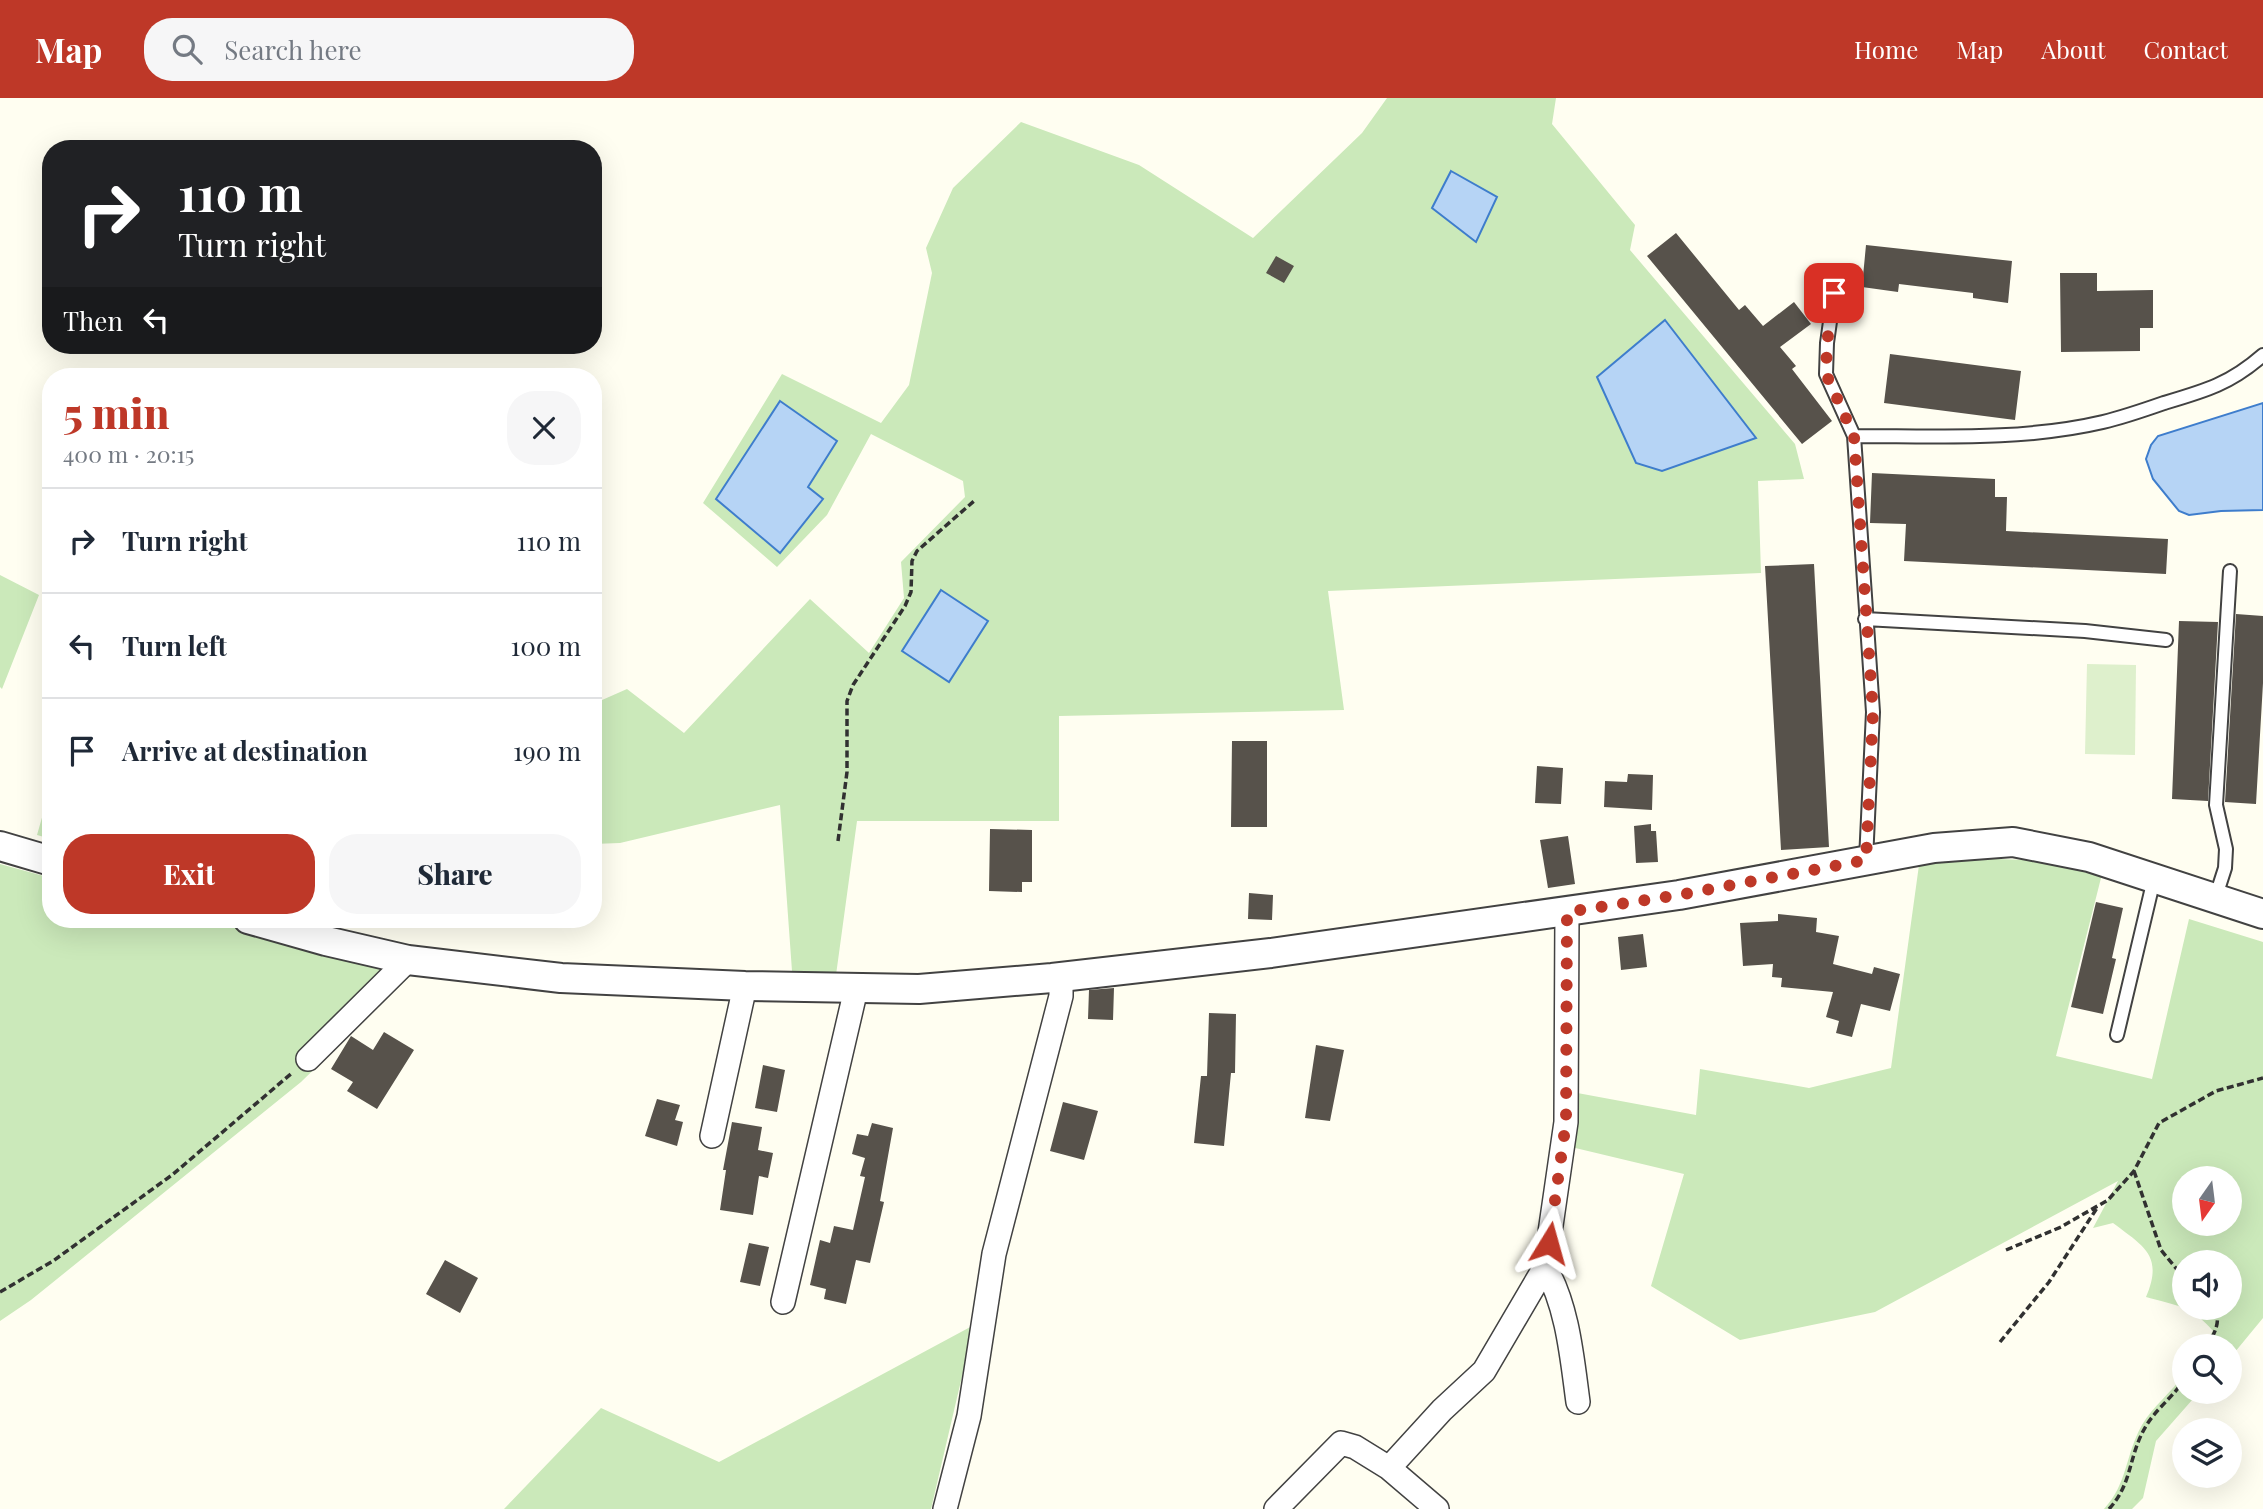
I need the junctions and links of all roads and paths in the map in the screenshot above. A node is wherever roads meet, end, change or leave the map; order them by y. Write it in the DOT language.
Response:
graph roads {
  1 [pos="1834,293"];
  2 [pos="2263,355"];
  3 [pos="1854,436"];
  4 [pos="974,501"];
  5 [pos="2230,572"];
  6 [pos="1865,619"];
  7 [pos="2166,640"];
  8 [pos="838,841"];
  9 [pos="0,846"];
  10 [pos="42,858"];
  11 [pos="1866,860"];
  12 [pos="2154,879"];
  13 [pos="2216,899"];
  14 [pos="1567,912"];
  15 [pos="2263,914"];
  16 [pos="279,928"];
  17 [pos="408,960"];
  18 [pos="1061,977"];
  19 [pos="745,986"];
  20 [pos="856,989"];
  21 [pos="2118,1035"];
  22 [pos="309,1059"];
  23 [pos="2263,1078"];
  24 [pos="712,1136"];
  25 [pos="2134,1171"];
  26 [pos="2098,1206"];
  27 [pos="2006,1250"];
  28 [pos="2172,1263"];
  29 [pos="1545,1268"];
  30 [pos="0,1292"];
  31 [pos="783,1302"];
  32 [pos="2000,1342"];
  33 [pos="2172,1394"];
  34 [pos="1578,1402"];
  35 [pos="1390,1468"];
  36 [pos="945,1509"];
  37 [pos="1276,1509"];
  38 [pos="1437,1509"];
  39 [pos="2109,1509"];
  1 -- 3 [label="lane"];
  2 -- 3 [label="lane"];
  3 -- 6 [label="lane"];
  4 -- 8 [label="path"];
  5 -- 13 [label="lane"];
  6 -- 7 [label="lane"];
  6 -- 11 [label="lane"];
  9 -- 10 [label="street"];
  11 -- 12 [label="street"];
  11 -- 14 [label="street"];
  12 -- 13 [label="street"];
  12 -- 21 [label="lane"];
  13 -- 15 [label="street"];
  14 -- 18 [label="street"];
  14 -- 29 [label="street"];
  16 -- 17 [label="street"];
  17 -- 19 [label="street"];
  17 -- 22 [label="street"];
  18 -- 20 [label="street"];
  18 -- 36 [label="street"];
  19 -- 20 [label="street"];
  19 -- 24 [label="street"];
  20 -- 31 [label="street"];
  22 -- 30 [label="path"];
  23 -- 25 [label="path"];
  25 -- 26 [label="path"];
  25 -- 28 [label="path"];
  26 -- 27 [label="path"];
  26 -- 32 [label="path"];
  29 -- 34 [label="street"];
  29 -- 35 [label="street"];
  33 -- 39 [label="path"];
  35 -- 37 [label="street"];
  35 -- 38 [label="street"];
}
